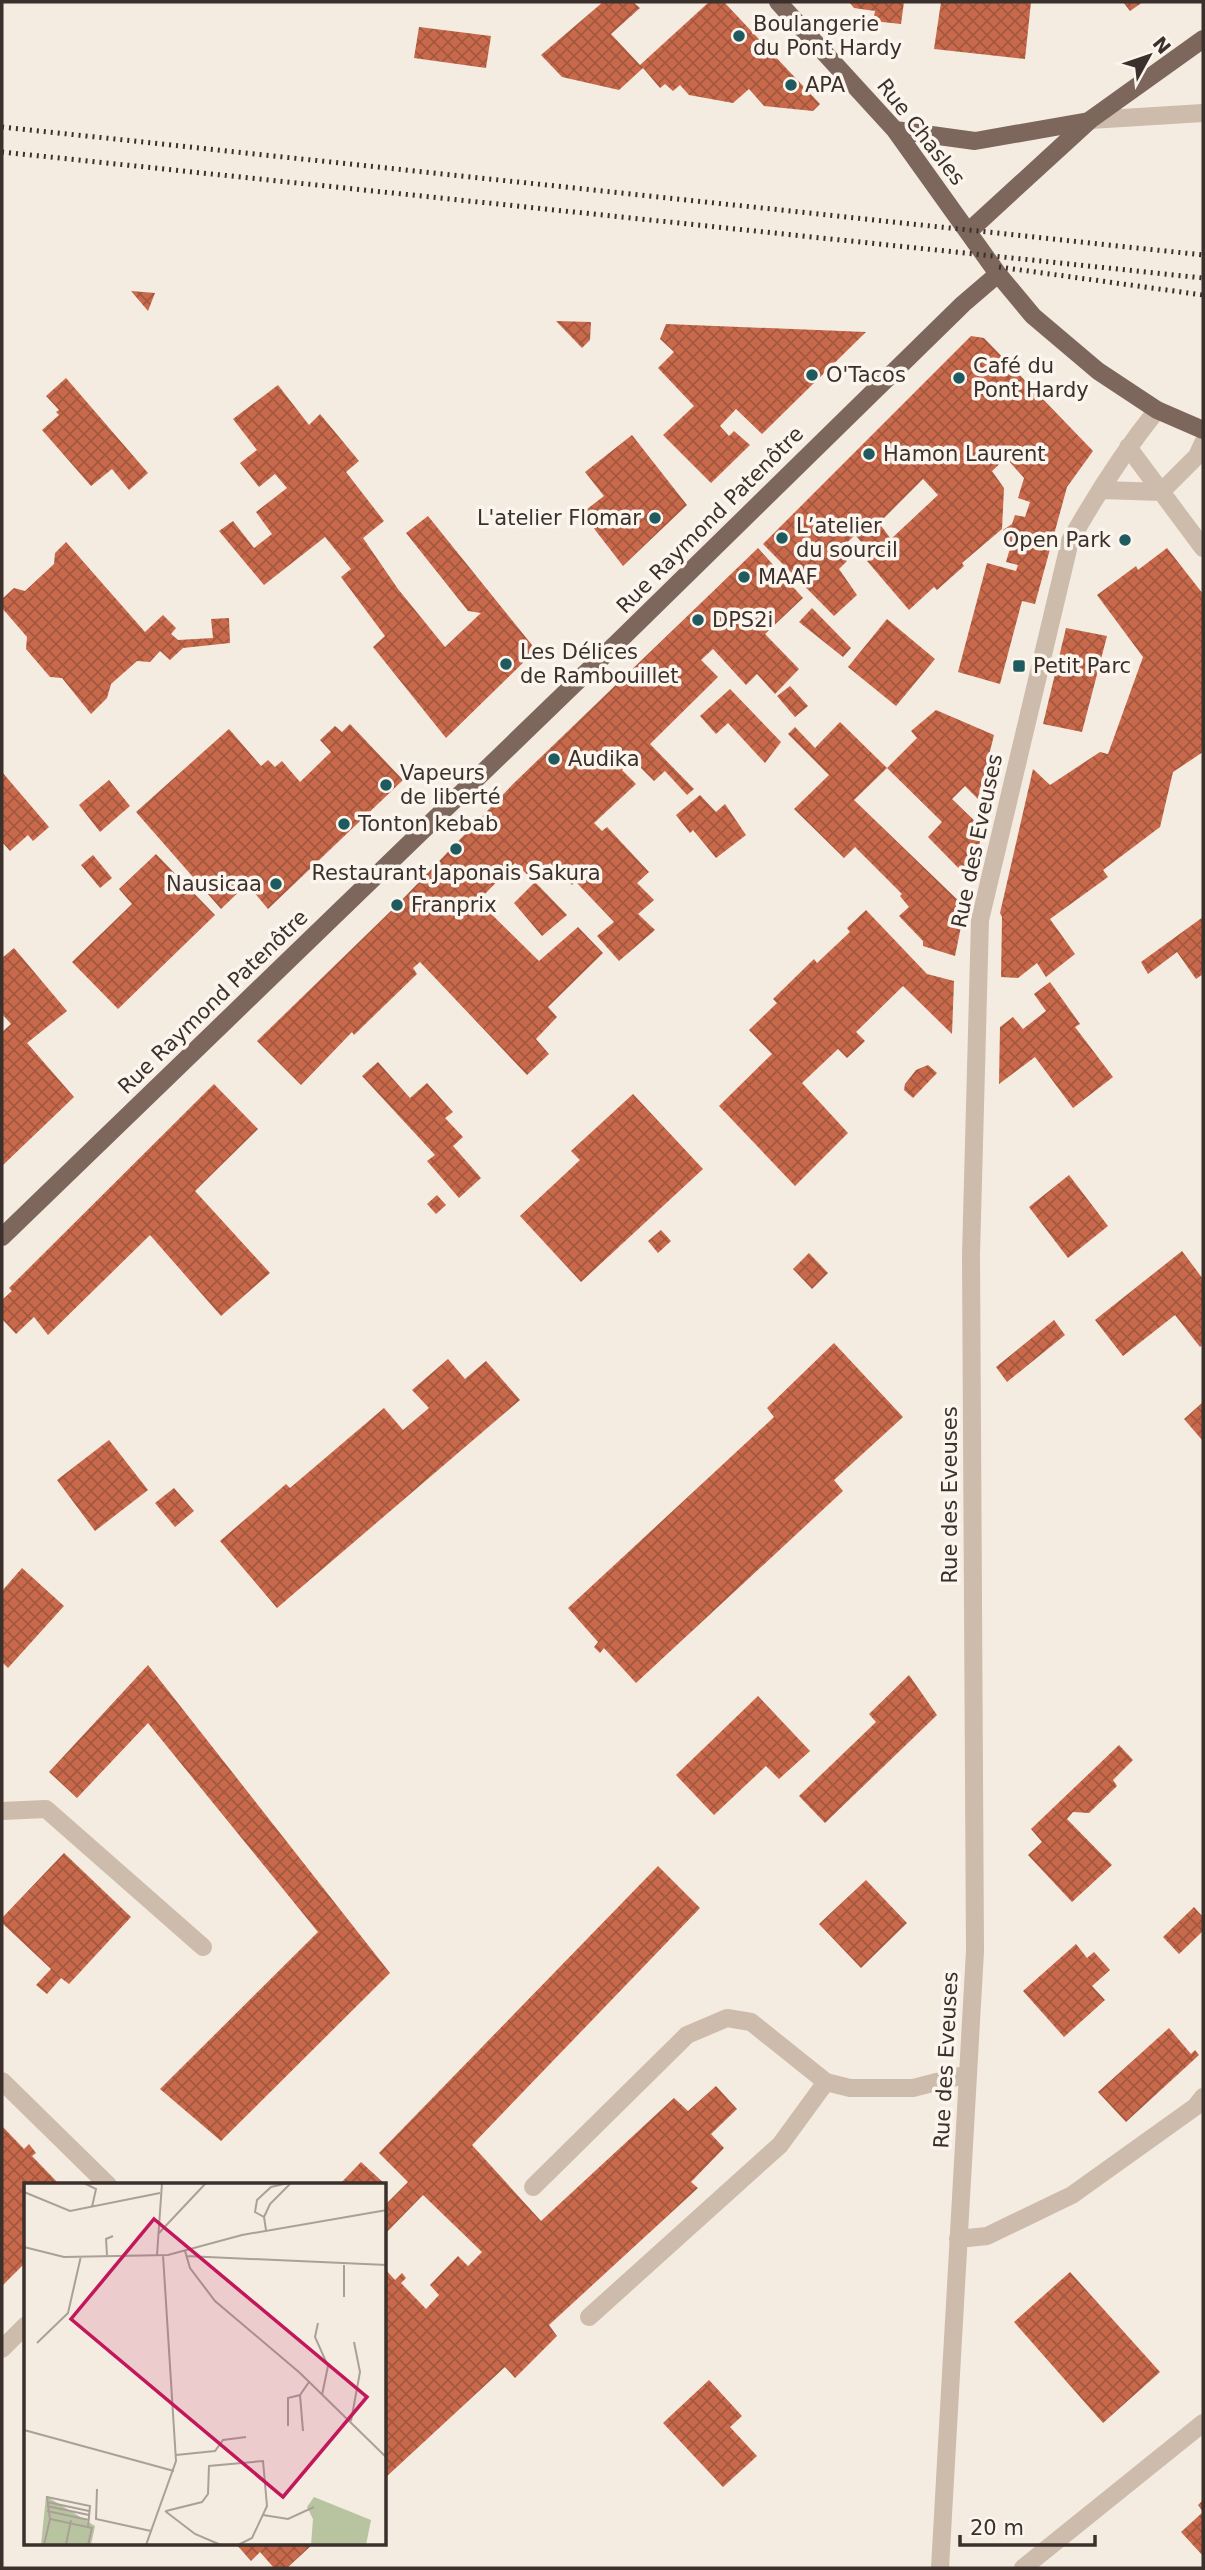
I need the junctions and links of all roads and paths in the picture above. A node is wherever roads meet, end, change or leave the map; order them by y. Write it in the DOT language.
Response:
graph roads {
  1 [pos="778,2"];
  2 [pos="1203,39"];
  3 [pos="1203,113"];
  4 [pos="1090,120"];
  5 [pos="895,130"];
  6 [pos="969,231"];
  7 [pos="998,274"];
  8 [pos="1157,410"];
  9 [pos="1203,430"];
  10 [pos="1203,443"];
  11 [pos="1128,447"];
  12 [pos="1102,490"];
  13 [pos="1161,492"];
  14 [pos="1203,548"];
  15 [pos="2,1237"];
  16 [pos="2,1811"];
  17 [pos="202,1947"];
  18 [pos="968,2074"];
  19 [pos="2,2081"];
  20 [pos="826,2082"];
  21 [pos="1203,2097"];
  22 [pos="106,2183"];
  23 [pos="533,2187"];
  24 [pos="958,2239"];
  25 [pos="589,2317"];
  26 [pos="24,2327"];
  27 [pos="2,2349"];
  28 [pos="1203,2423"];
  29 [pos="940,2568"];
  30 [pos="1023,2568"];
  1 -- 5 [label="main road, Rue Chasles"];
  2 -- 4 [label="main road"];
  3 -- 4 [label="street"];
  4 -- 5 [label="main road"];
  4 -- 6 [label="main road"];
  5 -- 6 [label="main road, Rue Chasles"];
  6 -- 7 [label="main road, Rue Chasles"];
  7 -- 8 [label="main road, Rue Chasles"];
  7 -- 15 [label="main road, Rue Raymond Patenôtre"];
  8 -- 9 [label="main road, Rue Chasles"];
  8 -- 11 [label="street, Rue des Eveuses"];
  10 -- 13 [label="street"];
  11 -- 12 [label="street, Rue des Eveuses"];
  11 -- 13 [label="street"];
  12 -- 13 [label="street"];
  12 -- 18 [label="street, Rue des Eveuses"];
  13 -- 14 [label="street"];
  16 -- 17 [label="street"];
  18 -- 20 [label="street"];
  18 -- 24 [label="street, Rue des Eveuses"];
  19 -- 22 [label="street"];
  20 -- 23 [label="street"];
  20 -- 25 [label="street"];
  21 -- 24 [label="street"];
  24 -- 29 [label="street, Rue des Eveuses"];
  26 -- 27 [label="street"];
  28 -- 30 [label="street"];
}
